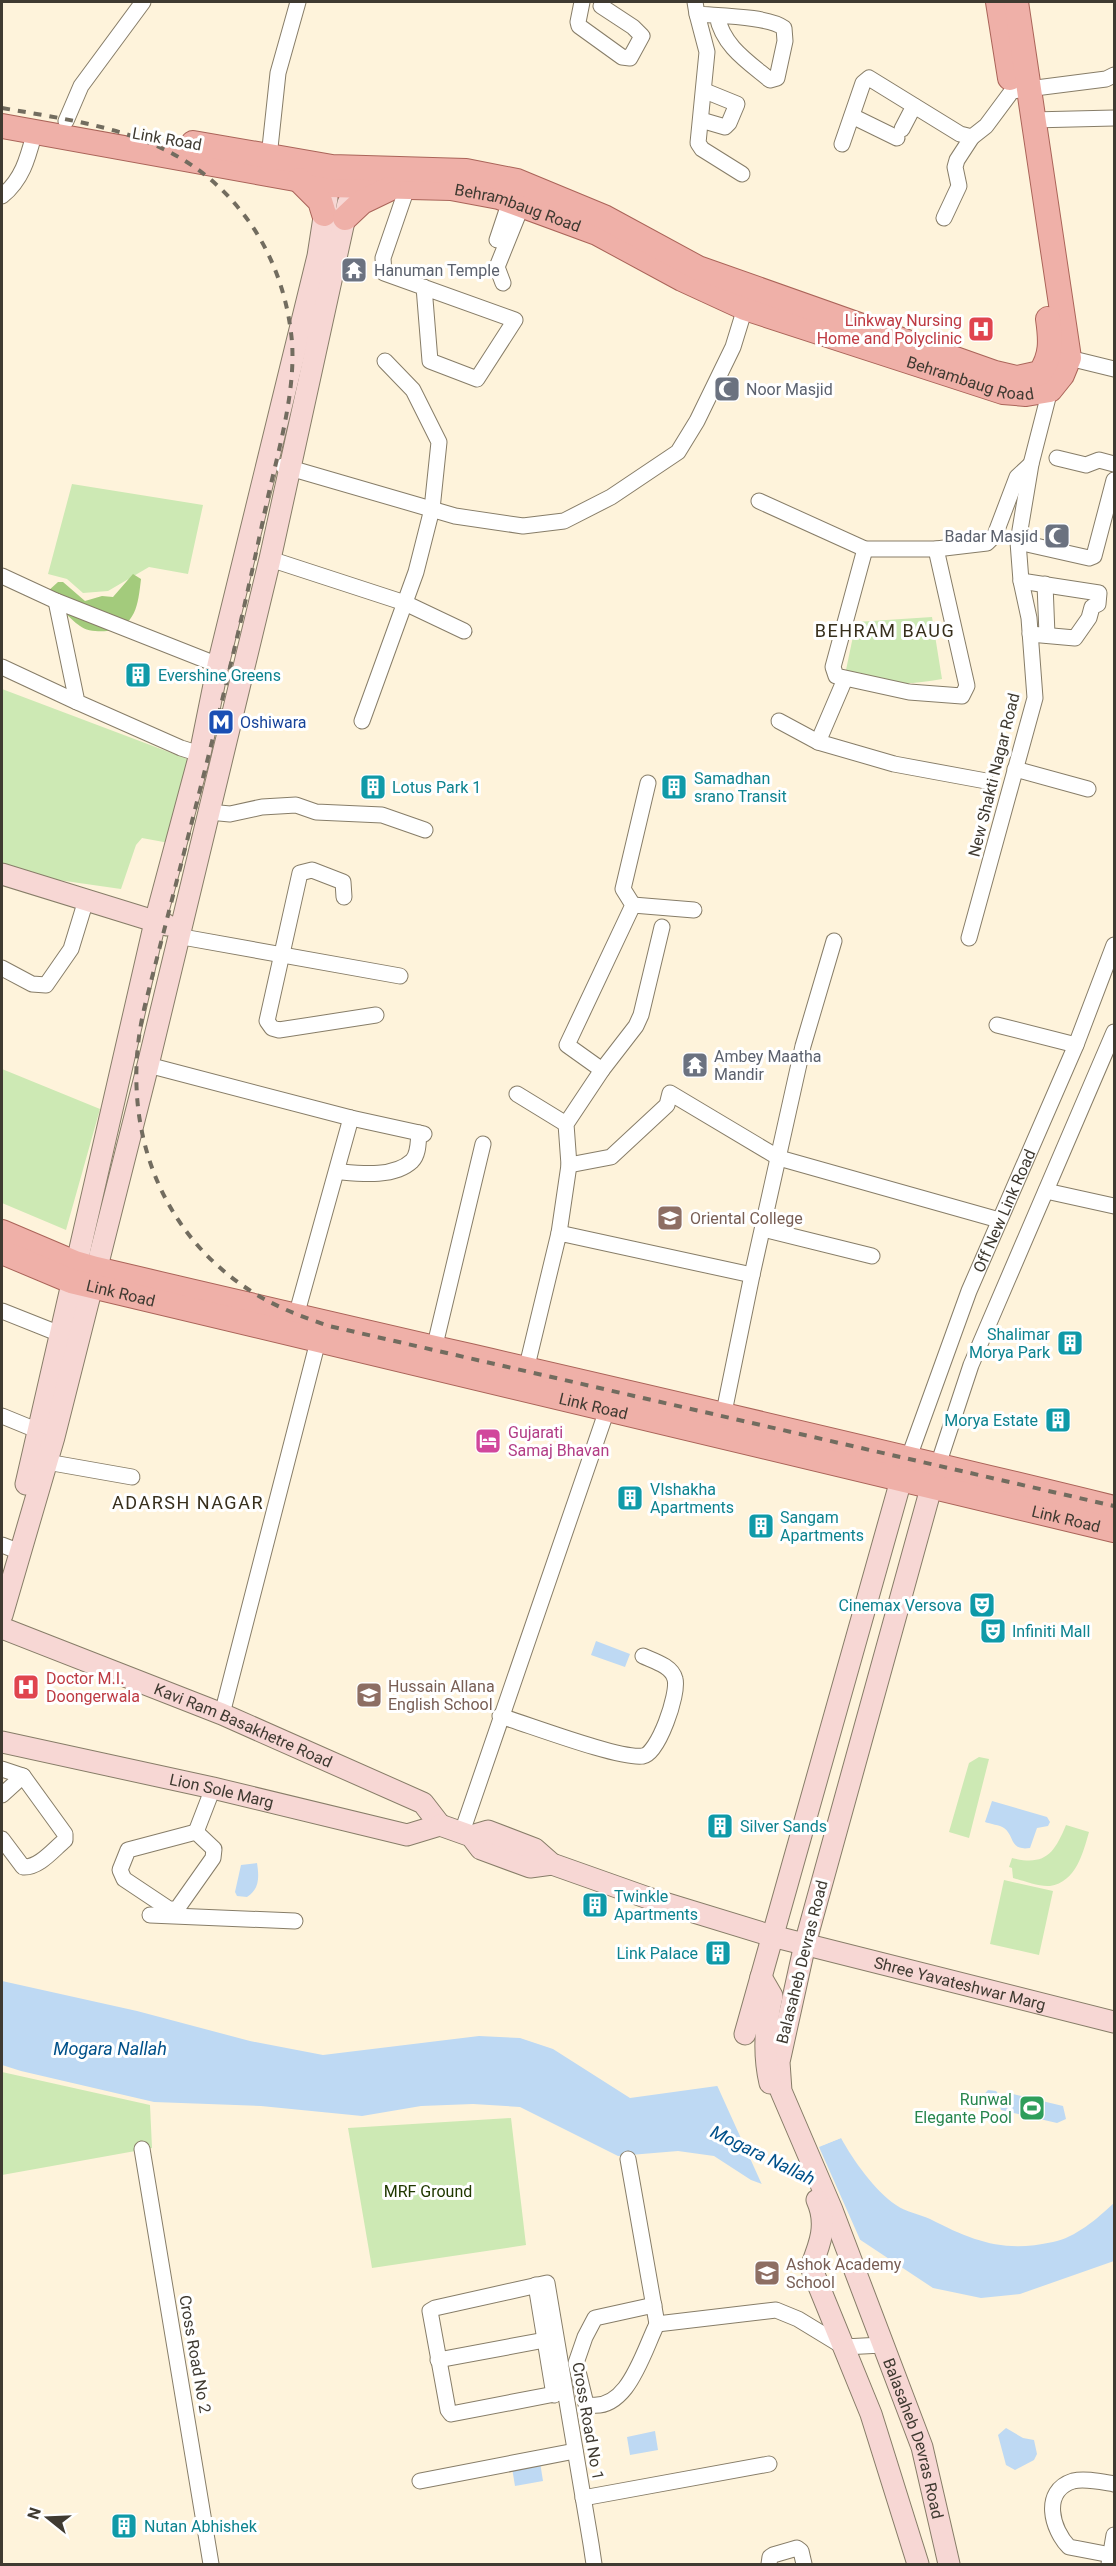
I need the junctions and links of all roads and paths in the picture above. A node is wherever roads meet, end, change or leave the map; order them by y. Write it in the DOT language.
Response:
graph roads {
  1 [pos="143,2"];
  2 [pos="298,2"];
  3 [pos="582,2"];
  4 [pos="998,2"];
  5 [pos="1016,2"];
  6 [pos="601,6"];
  7 [pos="696,8"];
  8 [pos="717,16"];
  9 [pos="1114,75"];
  10 [pos="1020,90"];
  11 [pos="705,91"];
  12 [pos="914,105"];
  13 [pos="2,109"];
  14 [pos="852,116"];
  15 [pos="1114,118"];
  16 [pos="701,120"];
  17 [pos="1032,120"];
  18 [pos="66,121"];
  19 [pos="2,126"];
  20 [pos="35,131"];
  21 [pos="972,137"];
  22 [pos="842,144"];
  23 [pos="269,157"];
  24 [pos="742,174"];
  25 [pos="329,178"];
  26 [pos="400,187"];
  27 [pos="2,196"];
  28 [pos="516,203"];
  29 [pos="334,216"];
  30 [pos="944,218"];
  31 [pos="489,262"];
  32 [pos="503,283"];
  33 [pos="424,287"];
  34 [pos="745,308"];
  35 [pos="1069,358"];
  36 [pos="385,361"];
  37 [pos="1114,369"];
  38 [pos="1045,382"];
  39 [pos="1057,458"];
  40 [pos="267,460"];
  41 [pos="1031,464"];
  42 [pos="1114,464"];
  43 [pos="290,469"];
  44 [pos="1114,480"];
  45 [pos="759,501"];
  46 [pos="432,509"];
  47 [pos="1018,542"];
  48 [pos="865,549"];
  49 [pos="936,549"];
  50 [pos="270,559"];
  51 [pos="2,576"];
  52 [pos="1021,581"];
  53 [pos="1045,584"];
  54 [pos="56,601"];
  55 [pos="405,603"];
  56 [pos="464,631"];
  57 [pos="1030,634"];
  58 [pos="1047,635"];
  59 [pos="218,665"];
  60 [pos="2,667"];
  61 [pos="845,679"];
  62 [pos="77,702"];
  63 [pos="362,721"];
  64 [pos="779,721"];
  65 [pos="818,742"];
  66 [pos="200,754"];
  67 [pos="1015,768"];
  68 [pos="986,781"];
  69 [pos="648,783"];
  70 [pos="1088,789"];
  71 [pos="209,812"];
  72 [pos="425,830"];
  73 [pos="2,874"];
  74 [pos="344,897"];
  75 [pos="86,900"];
  76 [pos="633,905"];
  77 [pos="694,910"];
  78 [pos="155,922"];
  79 [pos="662,927"];
  80 [pos="178,932"];
  81 [pos="969,938"];
  82 [pos="834,941"];
  83 [pos="1114,945"];
  84 [pos="282,955"];
  85 [pos="2,968"];
  86 [pos="400,976"];
  87 [pos="376,1014"];
  88 [pos="997,1025"];
  89 [pos="1114,1032"];
  90 [pos="1076,1045"];
  91 [pos="148,1065"];
  92 [pos="602,1070"];
  93 [pos="517,1094"];
  94 [pos="351,1118"];
  95 [pos="566,1124"];
  96 [pos="483,1144"];
  97 [pos="779,1158"];
  98 [pos="569,1165"];
  99 [pos="342,1172"];
  100 [pos="1046,1191"];
  101 [pos="1114,1206"];
  102 [pos="999,1220"];
  103 [pos="763,1229"];
  104 [pos="2,1232"];
  105 [pos="559,1233"];
  106 [pos="2,1252"];
  107 [pos="872,1256"];
  108 [pos="83,1275"];
  109 [pos="752,1275"];
  110 [pos="2,1311"];
  111 [pos="283,1319"];
  112 [pos="60,1334"];
  113 [pos="318,1341"];
  114 [pos="434,1349"];
  115 [pos="526,1370"];
  116 [pos="610,1401"];
  117 [pos="2,1416"];
  118 [pos="723,1417"];
  119 [pos="47,1434"];
  120 [pos="909,1457"];
  121 [pos="47,1462"];
  122 [pos="934,1476"];
  123 [pos="132,1477"];
  124 [pos="901,1480"];
  125 [pos="1114,1508"];
  126 [pos="1114,1530"];
  127 [pos="10,1548"];
  128 [pos="2,1575"];
  129 [pos="2,1615"];
  130 [pos="2,1628"];
  131 [pos="643,1656"];
  132 [pos="222,1714"];
  133 [pos="500,1716"];
  134 [pos="2,1742"];
  135 [pos="2,1769"];
  136 [pos="23,1776"];
  137 [pos="213,1788"];
  138 [pos="2,1795"];
  139 [pos="440,1825"];
  140 [pos="196,1832"];
  141 [pos="466,1834"];
  142 [pos="2,1839"];
  143 [pos="150,1915"];
  144 [pos="295,1921"];
  145 [pos="772,1936"];
  146 [pos="805,1944"];
  147 [pos="760,1977"];
  148 [pos="1114,2022"];
  149 [pos="745,2034"];
  150 [pos="779,2100"];
  151 [pos="142,2149"];
  152 [pos="628,2159"];
  153 [pos="827,2210"];
  154 [pos="541,2284"];
  155 [pos="654,2305"];
  156 [pos="657,2324"];
  157 [pos="545,2340"];
  158 [pos="882,2345"];
  159 [pos="844,2347"];
  160 [pos="438,2360"];
  161 [pos="560,2393"];
  162 [pos="575,2451"];
  163 [pos="769,2464"];
  164 [pos="420,2481"];
  165 [pos="1114,2484"];
  166 [pos="583,2498"];
  167 [pos="1114,2537"];
  168 [pos="1110,2560"];
  169 [pos="211,2565"];
  170 [pos="594,2565"];
  171 [pos="769,2565"];
  172 [pos="804,2565"];
  173 [pos="918,2565"];
  174 [pos="949,2565"];
  1 -- 18 [label="street"];
  2 -- 23 [label="street"];
  3 -- 6 [label="street"];
  4 -- 10 [label="main road, Behrambaug Road"];
  5 -- 10 [label="main road, Behrambaug Road"];
  7 -- 8 [label="street"];
  7 -- 11 [label="street"];
  8 -- 8 [label="street"];
  9 -- 10 [label="street"];
  10 -- 17 [label="main road, Behrambaug Road"];
  10 -- 21 [label="street"];
  10 -- 38 [label="main road, Behrambaug Road"];
  11 -- 16 [label="street"];
  11 -- 16 [label="street"];
  12 -- 14 [label="street"];
  12 -- 14 [label="street"];
  12 -- 21 [label="street"];
  13 -- 18 [label="main road, Link Road"];
  14 -- 22 [label="street"];
  15 -- 17 [label="street"];
  16 -- 24 [label="street"];
  17 -- 35 [label="main road, Behrambaug Road"];
  18 -- 23 [label="main road, Link Road"];
  19 -- 20 [label="main road, Link Road"];
  20 -- 25 [label="main road, Link Road"];
  20 -- 27 [label="street"];
  21 -- 30 [label="street"];
  23 -- 25 [label="main road, Link Road"];
  25 -- 26 [label="main road, Behrambaug Road"];
  25 -- 29 [label="main road"];
  25 -- 29 [label="main road"];
  25 -- 38 [label="main road, Behrambaug Road"];
  26 -- 28 [label="main road, Behrambaug Road"];
  26 -- 29 [label="main road"];
  26 -- 33 [label="street"];
  28 -- 31 [label="street"];
  28 -- 32 [label="street"];
  28 -- 34 [label="main road, Behrambaug Road"];
  29 -- 40 [label="main road"];
  29 -- 43 [label="main road"];
  33 -- 33 [label="street"];
  34 -- 38 [label="main road, Behrambaug Road"];
  34 -- 46 [label="street"];
  35 -- 37 [label="street"];
  35 -- 38 [label="main road, Behrambaug Road"];
  36 -- 46 [label="street"];
  38 -- 41 [label="street, New Shakti Nagar Road"];
  39 -- 42 [label="street"];
  40 -- 43 [label="street"];
  40 -- 59 [label="main road"];
  41 -- 47 [label="street, New Shakti Nagar Road"];
  41 -- 49 [label="street"];
  43 -- 46 [label="street"];
  43 -- 50 [label="main road"];
  44 -- 47 [label="street"];
  45 -- 48 [label="street"];
  46 -- 55 [label="street"];
  47 -- 52 [label="street, New Shakti Nagar Road"];
  48 -- 49 [label="street"];
  48 -- 61 [label="street"];
  49 -- 61 [label="street"];
  50 -- 55 [label="street"];
  50 -- 71 [label="main road"];
  51 -- 54 [label="street"];
  52 -- 53 [label="street"];
  52 -- 57 [label="street, New Shakti Nagar Road"];
  53 -- 58 [label="street"];
  53 -- 58 [label="street"];
  54 -- 59 [label="street"];
  54 -- 62 [label="street"];
  55 -- 56 [label="street"];
  55 -- 63 [label="street"];
  57 -- 58 [label="street"];
  57 -- 67 [label="street, New Shakti Nagar Road"];
  59 -- 66 [label="main road"];
  60 -- 62 [label="street"];
  61 -- 65 [label="street"];
  62 -- 66 [label="street"];
  64 -- 65 [label="street"];
  65 -- 68 [label="street"];
  66 -- 78 [label="main road"];
  67 -- 70 [label="street"];
  67 -- 81 [label="street, New Shakti Nagar Road"];
  69 -- 76 [label="street"];
  71 -- 72 [label="street"];
  71 -- 80 [label="main road"];
  73 -- 75 [label="main road"];
  74 -- 84 [label="street"];
  75 -- 78 [label="main road"];
  75 -- 85 [label="street"];
  76 -- 77 [label="street"];
  76 -- 92 [label="street"];
  78 -- 80 [label="main road"];
  78 -- 108 [label="main road"];
  79 -- 92 [label="street"];
  80 -- 84 [label="street"];
  80 -- 91 [label="main road"];
  82 -- 97 [label="street"];
  83 -- 90 [label="street, Off New Link Road"];
  84 -- 86 [label="street"];
  84 -- 87 [label="street"];
  88 -- 90 [label="street"];
  89 -- 100 [label="street"];
  90 -- 102 [label="street, Off New Link Road"];
  91 -- 94 [label="street"];
  91 -- 108 [label="main road"];
  92 -- 95 [label="street"];
  93 -- 95 [label="street"];
  94 -- 99 [label="street"];
  94 -- 111 [label="street"];
  95 -- 98 [label="street"];
  96 -- 114 [label="street"];
  97 -- 98 [label="street"];
  97 -- 102 [label="street"];
  97 -- 103 [label="street"];
  98 -- 105 [label="street"];
  100 -- 101 [label="street"];
  100 -- 122 [label="street"];
  102 -- 120 [label="street, Off New Link Road"];
  103 -- 107 [label="street"];
  103 -- 109 [label="street"];
  104 -- 108 [label="main road"];
  105 -- 109 [label="street"];
  105 -- 115 [label="street"];
  106 -- 108 [label="main road"];
  108 -- 111 [label="main road, Link Road"];
  108 -- 112 [label="main road"];
  108 -- 119 [label="main road"];
  109 -- 118 [label="street"];
  110 -- 112 [label="street"];
  111 -- 113 [label="main road, Link Road"];
  111 -- 114 [label="main road, Link Road"];
  112 -- 119 [label="main road"];
  113 -- 116 [label="main road, Link Road"];
  113 -- 132 [label="street"];
  114 -- 115 [label="main road, Link Road"];
  115 -- 116 [label="main road, Link Road"];
  116 -- 118 [label="main road, Link Road"];
  116 -- 124 [label="main road, Link Road"];
  116 -- 133 [label="street"];
  117 -- 119 [label="street"];
  118 -- 120 [label="main road, Link Road"];
  119 -- 121 [label="main road"];
  119 -- 127 [label="main road"];
  120 -- 122 [label="main road, Link Road"];
  120 -- 124 [label="main road, Off New Link Road"];
  121 -- 123 [label="street"];
  121 -- 127 [label="main road"];
  122 -- 124 [label="main road, Link Road"];
  122 -- 125 [label="main road, Link Road"];
  122 -- 126 [label="main road, Link Road"];
  122 -- 146 [label="main road, Balasaheb Devras Road"];
  124 -- 145 [label="main road, Balasaheb Devras Road"];
  127 -- 128 [label="main road"];
  127 -- 129 [label="main road"];
  130 -- 132 [label="main road, Kavi Ram Basakhetre Road"];
  131 -- 133 [label="street"];
  132 -- 139 [label="main road, Kavi Ram Basakhetre Road"];
  133 -- 141 [label="street"];
  134 -- 137 [label="main road, Lion Sole Marg"];
  135 -- 136 [label="street"];
  136 -- 138 [label="street"];
  136 -- 142 [label="street"];
  137 -- 139 [label="main road, Lion Sole Marg"];
  137 -- 140 [label="street"];
  139 -- 141 [label="main road"];
  140 -- 140 [label="street"];
  141 -- 145 [label="main road, Shree Yavateshwar Marg"];
  143 -- 144 [label="street"];
  145 -- 146 [label="main road, Shree Yavateshwar Marg"];
  145 -- 147 [label="main road, Balasaheb Devras Road"];
  146 -- 148 [label="main road, Shree Yavateshwar Marg"];
  146 -- 150 [label="main road, Balasaheb Devras Road"];
  147 -- 149 [label="main road, Balasaheb Devras Road"];
  147 -- 150 [label="main road"];
  150 -- 153 [label="main road, Balasaheb Devras Road"];
  151 -- 169 [label="street, Cross Road No 2"];
  152 -- 155 [label="street"];
  153 -- 158 [label="main road, Balasaheb Devras Road"];
  153 -- 159 [label="main road, Balasaheb Devras Road"];
  154 -- 157 [label="street"];
  154 -- 160 [label="street"];
  154 -- 161 [label="street, Cross Road No 1"];
  155 -- 156 [label="street"];
  155 -- 156 [label="street"];
  156 -- 159 [label="street"];
  157 -- 160 [label="street"];
  157 -- 161 [label="street"];
  158 -- 159 [label="street"];
  158 -- 174 [label="main road, Balasaheb Devras Road"];
  159 -- 173 [label="main road, Balasaheb Devras Road"];
  160 -- 161 [label="street"];
  161 -- 162 [label="street, Cross Road No 1"];
  162 -- 164 [label="street"];
  162 -- 166 [label="street, Cross Road No 1"];
  163 -- 166 [label="street"];
  165 -- 168 [label="street"];
  166 -- 170 [label="street, Cross Road No 1"];
  167 -- 168 [label="street"];
  171 -- 172 [label="street"];
}
